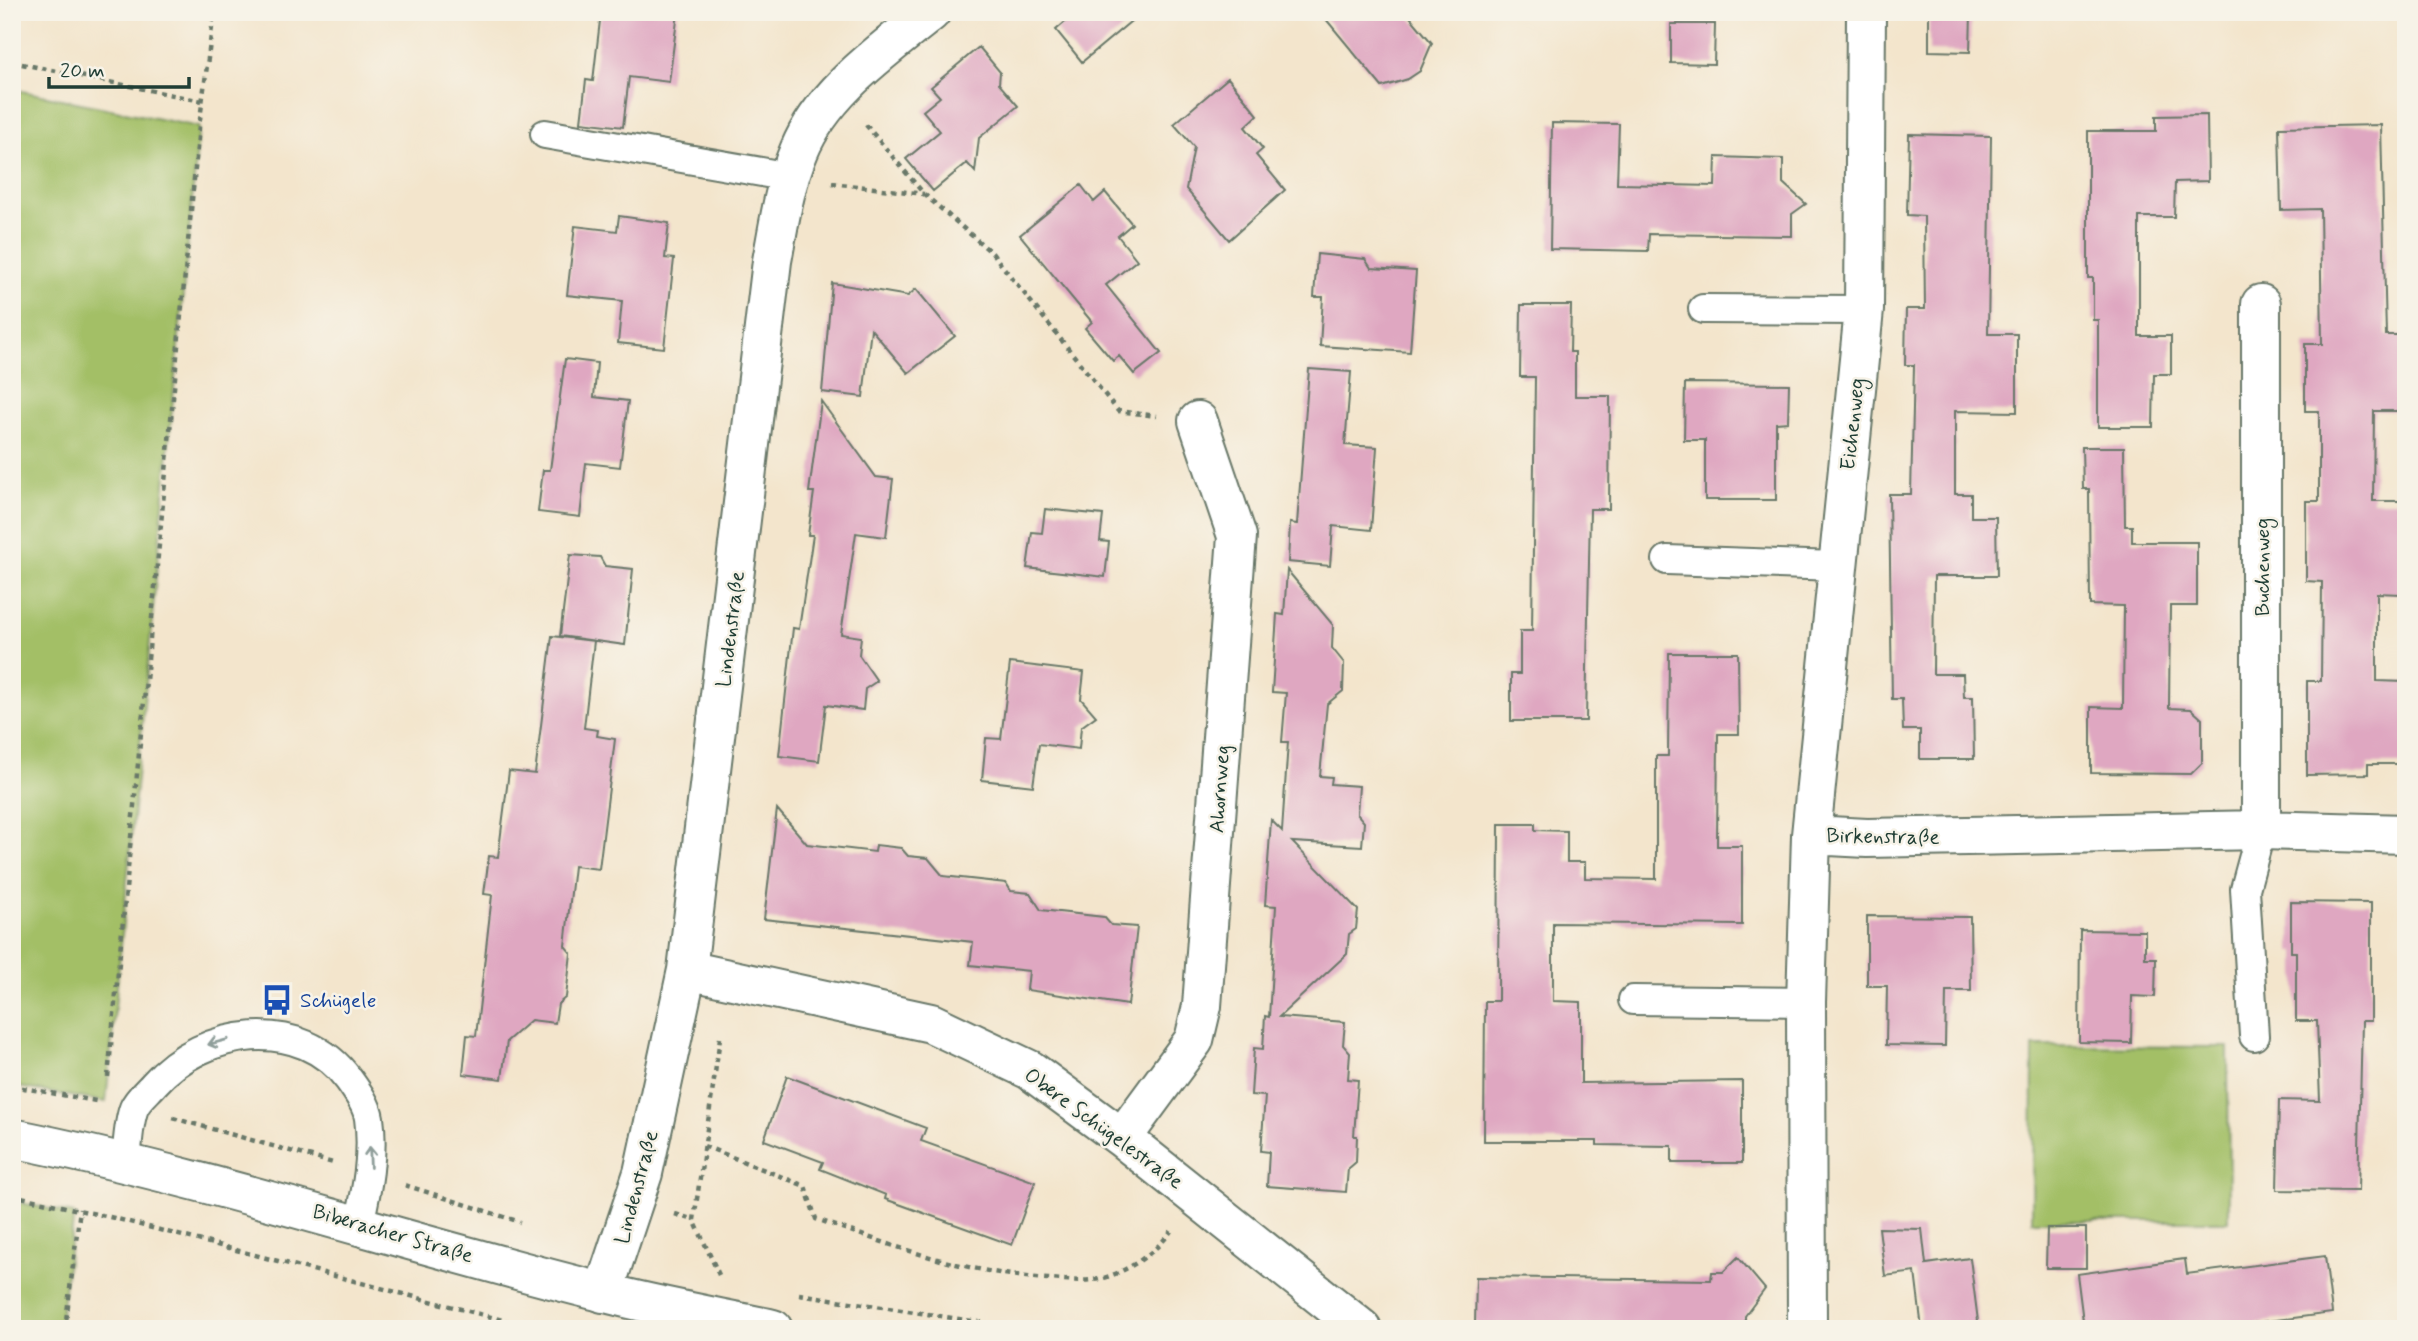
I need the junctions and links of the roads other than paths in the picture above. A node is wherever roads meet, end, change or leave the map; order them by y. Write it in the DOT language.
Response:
graph roads {
  1 [pos="931,12"];
  2 [pos="1866,12"];
  3 [pos="545,134"];
  4 [pos="790,177"];
  5 [pos="2261,304"];
  6 [pos="1703,309"];
  7 [pos="1864,310"];
  8 [pos="1198,421"];
  9 [pos="1667,560"];
  10 [pos="1837,566"];
  11 [pos="2261,830"];
  12 [pos="2406,834"];
  13 [pos="1811,835"];
  14 [pos="687,970"];
  15 [pos="1633,1000"];
  16 [pos="1805,1002"];
  17 [pos="2254,1036"];
  18 [pos="12,1138"];
  19 [pos="1122,1138"];
  20 [pos="126,1161"];
  21 [pos="359,1224"];
  22 [pos="603,1293"];
  23 [pos="774,1329"];
  24 [pos="1362,1329"];
  25 [pos="1807,1329"];
  1 -- 4 [label="street, Lindenstraße"];
  2 -- 7 [label="street, Eichenweg"];
  3 -- 4 [label="lane"];
  4 -- 14 [label="street, Lindenstraße"];
  5 -- 11 [label="street, Buchenweg"];
  6 -- 7 [label="lane"];
  7 -- 10 [label="street, Eichenweg"];
  8 -- 19 [label="street, Ahornweg"];
  9 -- 10 [label="lane"];
  10 -- 13 [label="street, Eichenweg"];
  11 -- 12 [label="street, Birkenstraße"];
  11 -- 13 [label="street, Birkenstraße"];
  11 -- 17 [label="lane"];
  13 -- 16 [label="street, Birkenstraße"];
  14 -- 19 [label="street, Obere Schügelestraße"];
  14 -- 22 [label="street, Lindenstraße"];
  15 -- 16 [label="lane"];
  16 -- 25 [label="street, Birkenstraße"];
  18 -- 20 [label="street, Biberacher Straße"];
  19 -- 24 [label="street, Obere Schügelestraße"];
  20 -- 21 [label="street, Biberacher Straße"];
  21 -- 20 [label="lane, one-way"];
  21 -- 22 [label="street, Biberacher Straße"];
  22 -- 23 [label="street, Biberacher Straße"];
}
